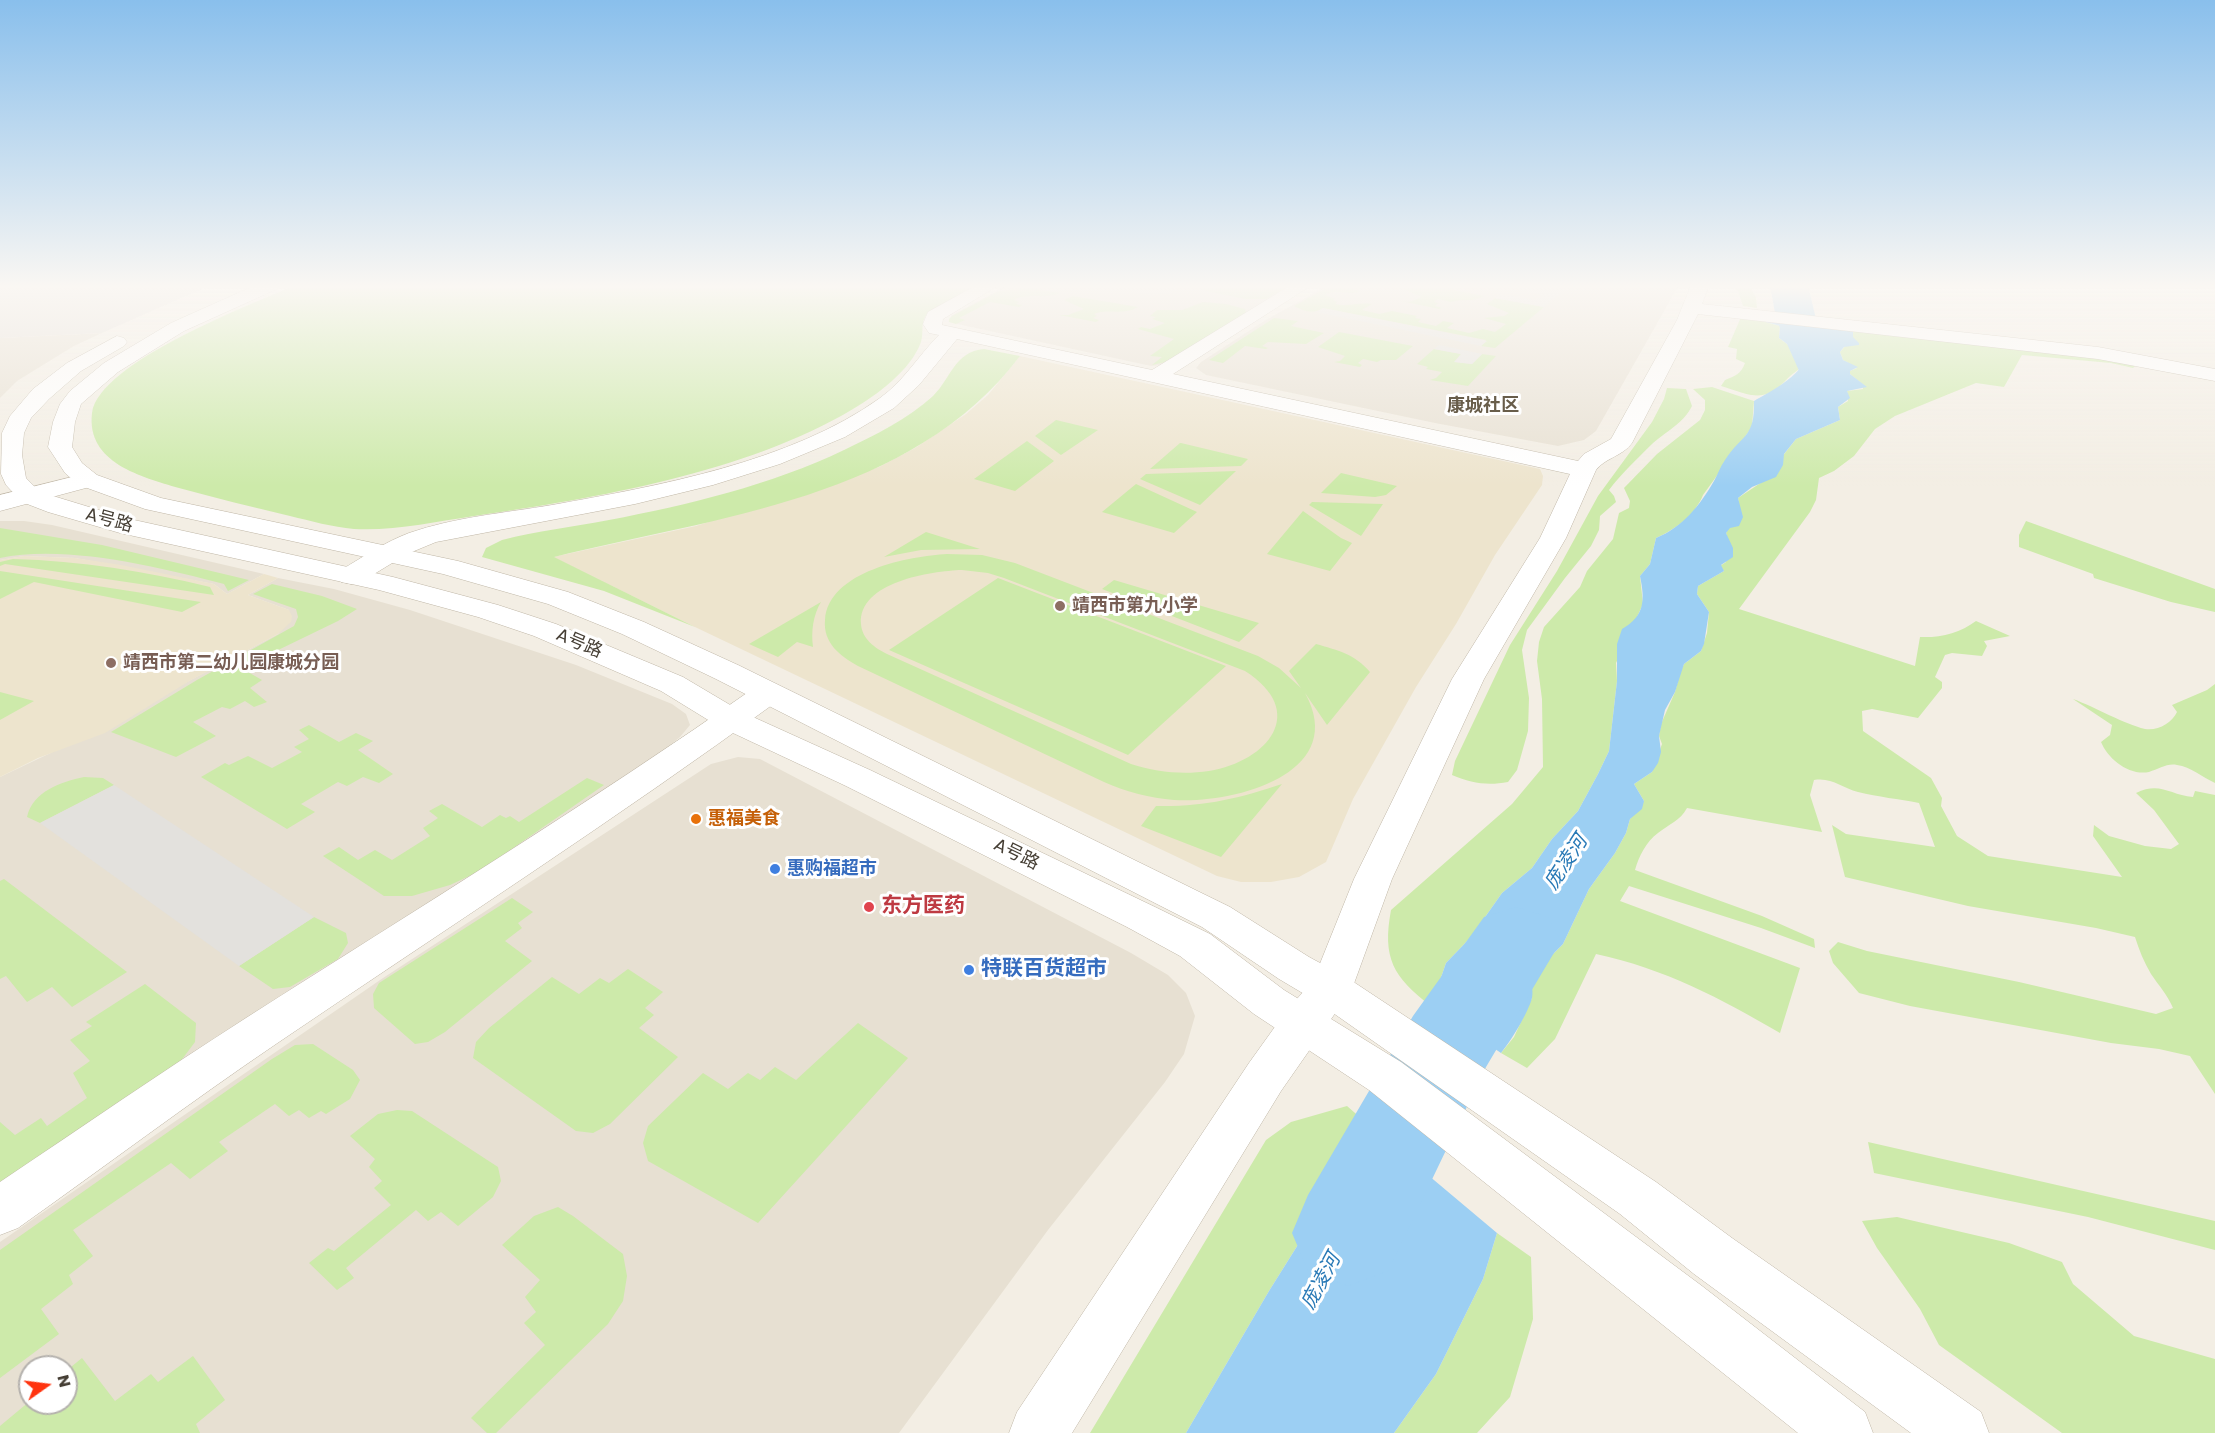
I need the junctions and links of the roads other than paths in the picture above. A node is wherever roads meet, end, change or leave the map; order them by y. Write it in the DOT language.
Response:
graph roads {
  1 [pos="98,352"];
  2 [pos="135,352"];
  3 [pos="934,352"];
  4 [pos="1042,352"];
  5 [pos="1195,352"];
  6 [pos="1667,352"];
  7 [pos="2088,352"];
  8 [pos="2215,375"];
  9 [pos="1156,376"];
  10 [pos="1584,470"];
  11 [pos="88,480"];
  12 [pos="31,497"];
  13 [pos="0,503"];
  14 [pos="385,555"];
  15 [pos="351,576"];
  16 [pos="768,693"];
  17 [pos="730,719"];
  18 [pos="1331,989"];
  19 [pos="1303,1023"];
  20 [pos="1399,1061"];
  21 [pos="0,1211"];
  22 [pos="1038,1433"];
  23 [pos="1844,1433"];
  24 [pos="1960,1433"];
  1 -- 12 [label="street"];
  2 -- 11 [label="street, A号路"];
  3 -- 14 [label="street"];
  4 -- 9 [label="street"];
  5 -- 9 [label="street"];
  6 -- 10 [label="street"];
  7 -- 8 [label="street"];
  9 -- 10 [label="street"];
  10 -- 18 [label="street"];
  11 -- 12 [label="street"];
  11 -- 14 [label="street, A号路"];
  12 -- 13 [label="street"];
  12 -- 15 [label="street, A号路"];
  14 -- 15 [label="street"];
  14 -- 16 [label="street, A号路"];
  15 -- 17 [label="street, A号路"];
  16 -- 17 [label="street"];
  16 -- 18 [label="street, A号路"];
  17 -- 19 [label="street, A号路"];
  17 -- 21 [label="street"];
  18 -- 19 [label="street"];
  18 -- 20 [label="street, A号路"];
  19 -- 20 [label="street, A号路"];
  19 -- 22 [label="street"];
  20 -- 23 [label="street"];
  20 -- 24 [label="street"];
}
